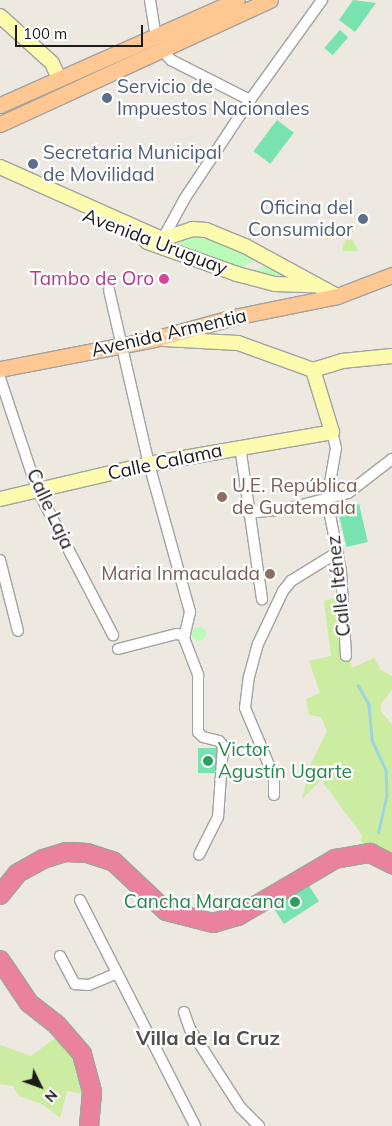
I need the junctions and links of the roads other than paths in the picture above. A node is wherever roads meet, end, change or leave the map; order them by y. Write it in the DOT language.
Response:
graph roads {
  1 [pos="150,0"];
  2 [pos="237,0"];
  3 [pos="270,0"];
  4 [pos="322,0"];
  5 [pos="0,16"];
  6 [pos="158,43"];
  7 [pos="59,79"];
  8 [pos="250,100"];
  9 [pos="0,105"];
  10 [pos="30,110"];
  11 [pos="0,124"];
  12 [pos="0,168"];
  13 [pos="0,178"];
  14 [pos="52,195"];
  15 [pos="161,243"];
  16 [pos="392,264"];
  17 [pos="392,275"];
  18 [pos="376,280"];
  19 [pos="316,285"];
  20 [pos="109,290"];
  21 [pos="337,296"];
  22 [pos="154,339"];
  23 [pos="121,345"];
  24 [pos="392,356"];
  25 [pos="0,369"];
  26 [pos="313,370"];
  27 [pos="0,378"];
  28 [pos="332,432"];
  29 [pos="240,446"];
  30 [pos="392,459"];
  31 [pos="149,464"];
  32 [pos="37,489"];
  33 [pos="0,499"];
  34 [pos="327,500"];
  35 [pos="248,514"];
  36 [pos="338,552"];
  37 [pos="0,560"];
  38 [pos="262,599"];
  39 [pos="18,630"];
  40 [pos="112,635"];
  41 [pos="184,635"];
  42 [pos="118,649"];
  43 [pos="346,656"];
  44 [pos="274,795"];
  45 [pos="199,855"];
  46 [pos="392,864"];
  47 [pos="2,889"];
  48 [pos="80,900"];
  49 [pos="60,956"];
  50 [pos="0,960"];
  51 [pos="115,974"];
  52 [pos="184,1012"];
  53 [pos="89,1126"];
  54 [pos="195,1126"];
  55 [pos="259,1126"];
  1 -- 6 [label="street"];
  2 -- 6 [label="main road"];
  3 -- 6 [label="main road"];
  4 -- 8 [label="street"];
  5 -- 7 [label="main road"];
  6 -- 7 [label="main road"];
  6 -- 8 [label="street"];
  6 -- 10 [label="main road"];
  7 -- 9 [label="main road"];
  7 -- 10 [label="main road"];
  8 -- 15 [label="street"];
  10 -- 11 [label="main road"];
  12 -- 14 [label="main road, Avenida Uruguay"];
  13 -- 14 [label="main road, Avenida Uruguay"];
  14 -- 15 [label="main road, Avenida Uruguay"];
  15 -- 19 [label="main road, Avenida Uruguay"];
  15 -- 19 [label="main road, Avenida Uruguay"];
  16 -- 18 [label="main road"];
  17 -- 18 [label="main road, Avenida Armentia"];
  18 -- 21 [label="main road, Avenida Armentia"];
  19 -- 21 [label="main road, Avenida Uruguay"];
  20 -- 23 [label="street"];
  21 -- 22 [label="main road, Avenida Armentia"];
  22 -- 23 [label="main road, Avenida Armentia"];
  22 -- 26 [label="main road"];
  23 -- 25 [label="main road, Avenida Armentia"];
  23 -- 31 [label="street"];
  24 -- 26 [label="main road"];
  26 -- 28 [label="main road, Calle Iténez"];
  27 -- 32 [label="street, Calle Laja"];
  28 -- 29 [label="main road, Calle Calama"];
  28 -- 34 [label="street, Calle Iténez"];
  29 -- 31 [label="main road, Calle Calama"];
  29 -- 35 [label="street"];
  30 -- 34 [label="street"];
  31 -- 32 [label="main road, Calle Calama"];
  31 -- 41 [label="street"];
  32 -- 33 [label="main road, Calle Calama"];
  32 -- 40 [label="street, Calle Laja"];
  34 -- 35 [label="street"];
  34 -- 36 [label="street, Calle Iténez"];
  35 -- 38 [label="street"];
  36 -- 43 [label="street, Calle Iténez"];
  36 -- 44 [label="street"];
  37 -- 39 [label="street"];
  41 -- 42 [label="street"];
  41 -- 45 [label="street"];
  46 -- 47 [label="highway"];
  48 -- 51 [label="street"];
  49 -- 51 [label="street"];
  50 -- 53 [label="highway"];
  51 -- 54 [label="street"];
  52 -- 55 [label="street"];
}
